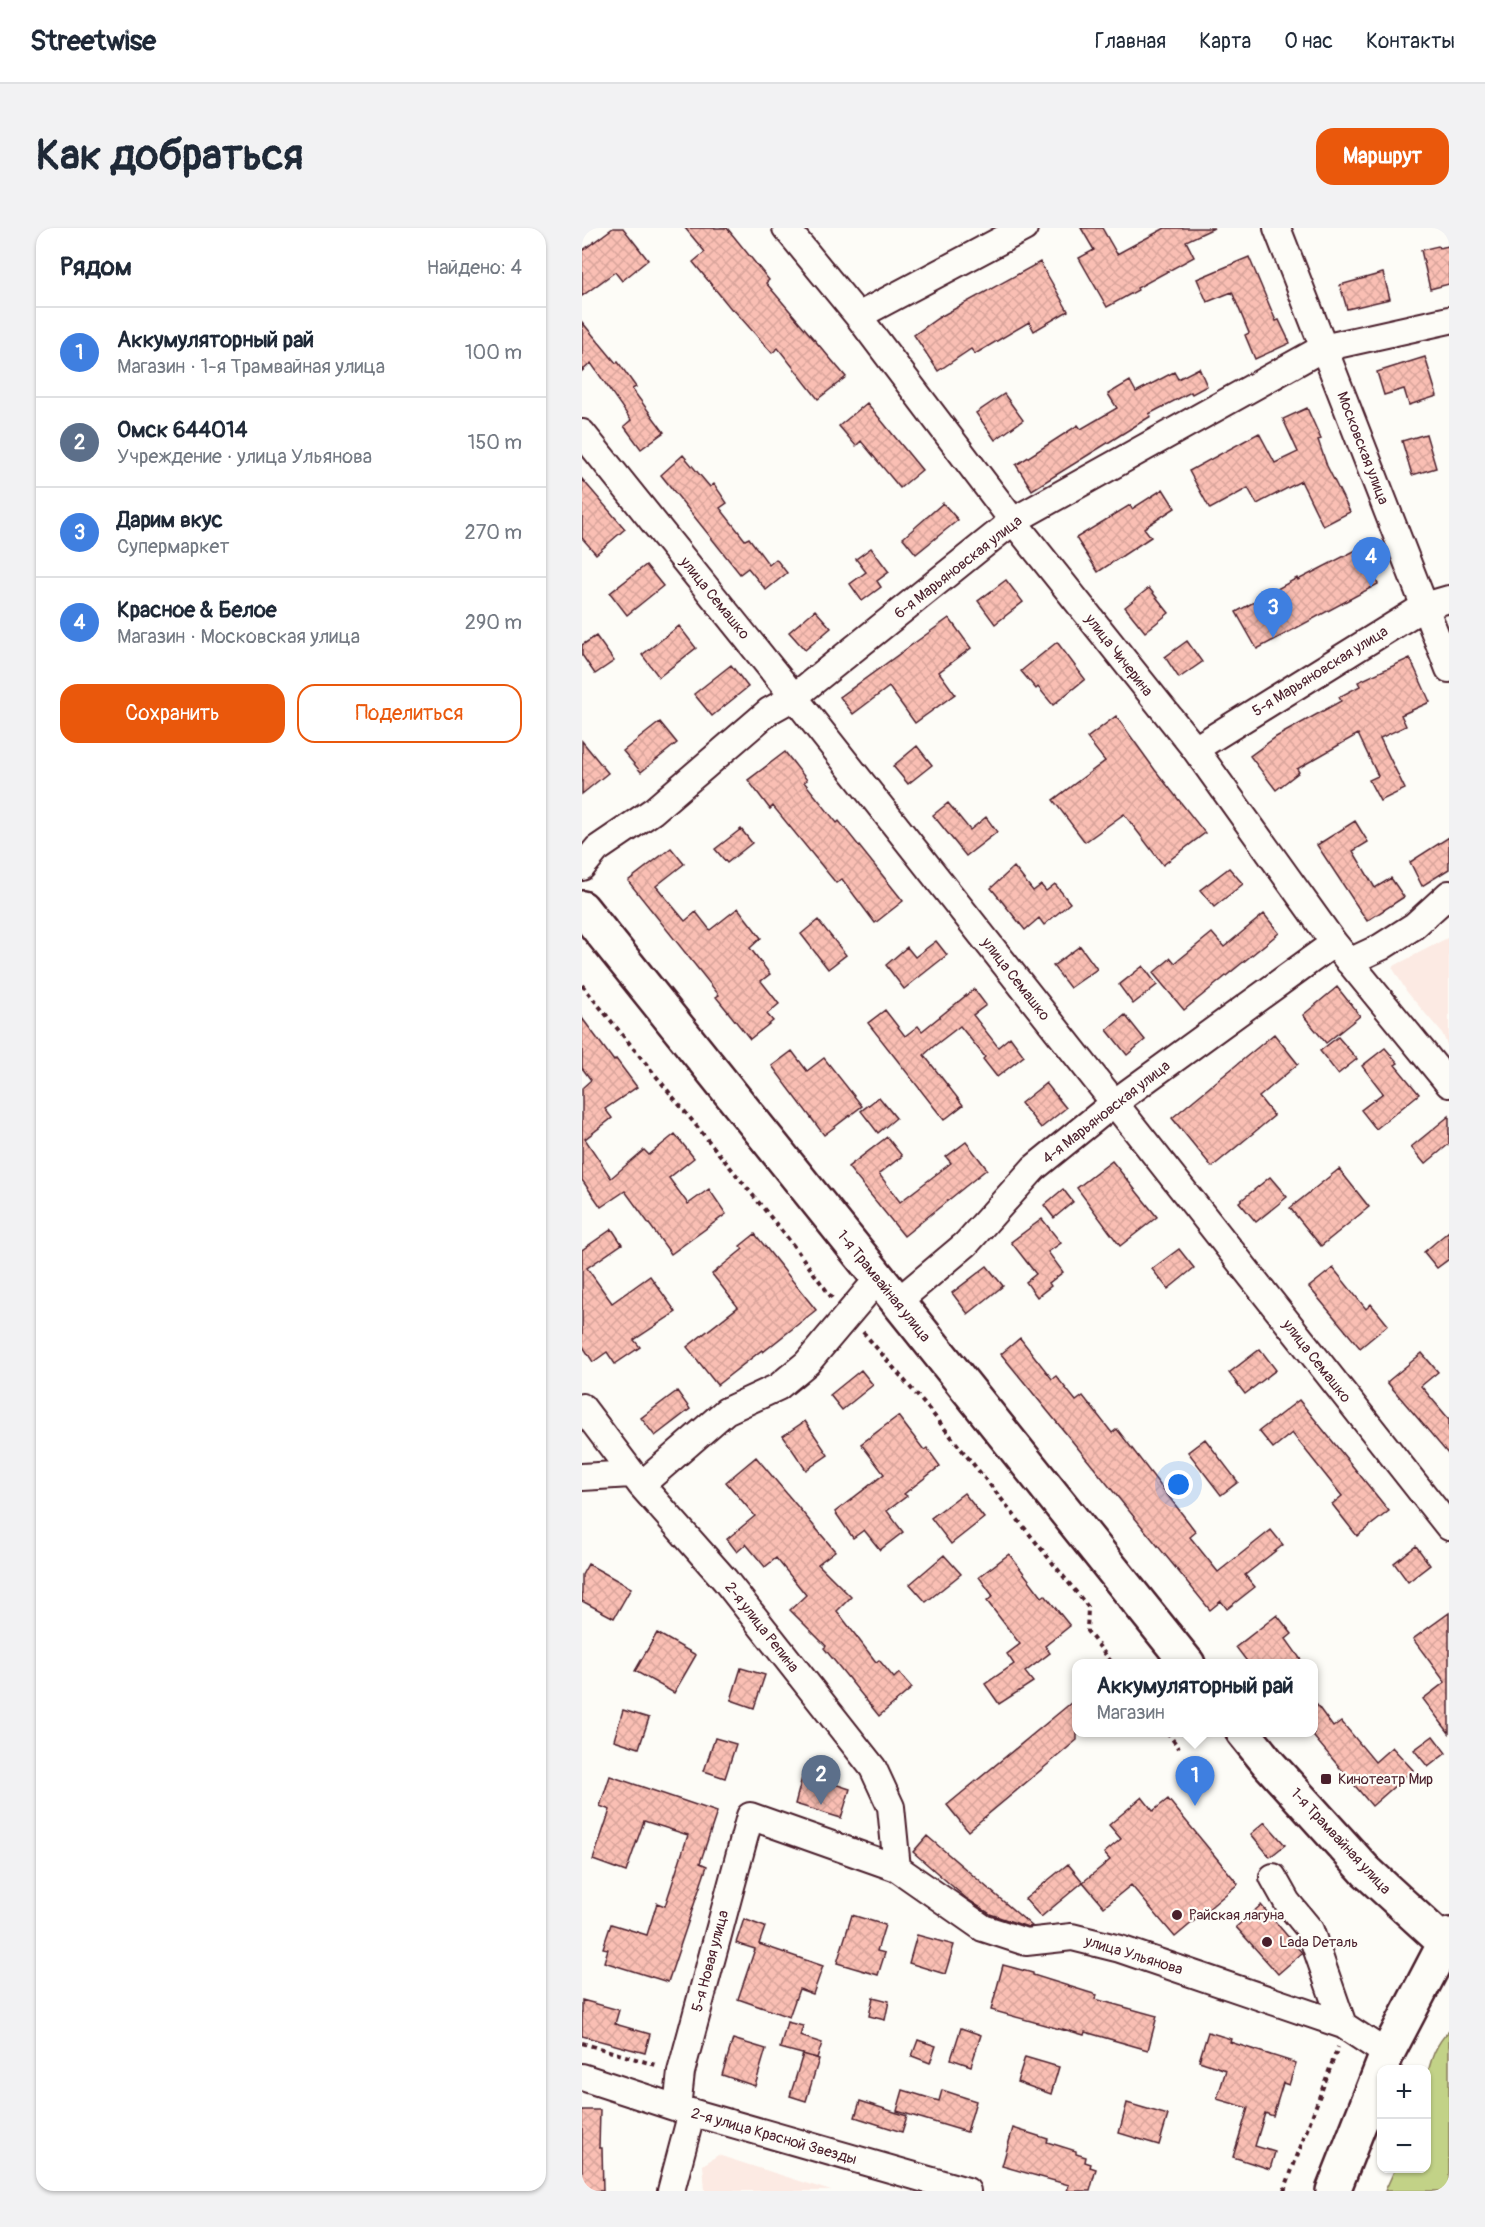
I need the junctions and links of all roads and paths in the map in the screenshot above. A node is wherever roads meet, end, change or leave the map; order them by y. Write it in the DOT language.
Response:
graph roads {
  1 [pos="786,228"];
  2 [pos="1024,228"];
  3 [pos="1277,228"];
  4 [pos="858,316"];
  5 [pos="1449,320"];
  6 [pos="1323,348"];
  7 [pos="582,433"];
  8 [pos="1013,521"];
  9 [pos="1437,603"];
  10 [pos="1449,669"];
  11 [pos="794,697"];
  12 [pos="1195,749"];
  13 [pos="582,867"];
  14 [pos="1449,894"];
  15 [pos="582,908"];
  16 [pos="1342,952"];
  17 [pos="1449,1084"];
  18 [pos="1114,1103"];
  19 [pos="888,1291"];
  20 [pos="582,1407"];
  21 [pos="582,1477"];
  22 [pos="636,1479"];
  23 [pos="1449,1527"];
  24 [pos="1184,1659"];
  25 [pos="1171,1737"];
  26 [pos="1248,1737"];
  27 [pos="1179,1748"];
  28 [pos="750,1816"];
  29 [pos="897,1868"];
  30 [pos="1273,1877"];
  31 [pos="1447,1942"];
  32 [pos="1344,2026"];
  33 [pos="582,2043"];
  34 [pos="1387,2054"];
  35 [pos="681,2073"];
  36 [pos="582,2077"];
  37 [pos="684,2110"];
  38 [pos="671,2191"];
  39 [pos="967,2191"];
  40 [pos="1284,2191"];
  41 [pos="1333,2191"];
  1 -- 4 [label="street, улица Чичерина"];
  2 -- 4 [label="street"];
  3 -- 6 [label="street, Московская улица"];
  4 -- 8 [label="street, улица Чичерина"];
  5 -- 6 [label="street, 6-я Марьяновская улица"];
  6 -- 8 [label="street, 6-я Марьяновская улица"];
  6 -- 9 [label="street, Московская улица"];
  7 -- 11 [label="street, улица Семашко"];
  8 -- 11 [label="street, 6-я Марьяновская улица"];
  8 -- 12 [label="street, улица Чичерина"];
  9 -- 10 [label="street, Московская улица"];
  9 -- 12 [label="street, 5-я Марьяновская улица"];
  11 -- 13 [label="street, 6-я Марьяновская улица"];
  11 -- 18 [label="street, улица Семашко"];
  12 -- 16 [label="street, улица Чичерина"];
  14 -- 16 [label="street, 4-я Марьяновская улица"];
  15 -- 19 [label="main road, 1-я Трамвайная улица"];
  16 -- 17 [label="street, улица Чичерина"];
  16 -- 18 [label="street, 4-я Марьяновская улица"];
  18 -- 19 [label="street, 4-я Марьяновская улица"];
  18 -- 23 [label="street, улица Семашко"];
  19 -- 22 [label="street, 4-я Марьяновская улица"];
  19 -- 24 [label="main road, 1-я Трамвайная улица"];
  20 -- 22 [label="street, 2-я улица Репина"];
  21 -- 22 [label="street"];
  22 -- 29 [label="street, 2-я улица Репина"];
  25 -- 27 [label="path"];
  26 -- 31 [label="main road, 1-я Трамвайная улица"];
  28 -- 29 [label="street, улица Ульянова"];
  28 -- 35 [label="street, 5-я Новая улица"];
  29 -- 32 [label="street, улица Ульянова"];
  30 -- 32 [label="street"];
  31 -- 34 [label="main road"];
  32 -- 34 [label="street, улица Ульянова"];
  32 -- 40 [label="path"];
  33 -- 35 [label="path"];
  34 -- 41 [label="main road"];
  35 -- 37 [label="street, 5-я Новая улица"];
  36 -- 37 [label="street, 2-я улица Красной Звезды"];
  37 -- 38 [label="street, 5-я Новая улица"];
  37 -- 39 [label="street, 2-я улица Красной Звезды"];
}
